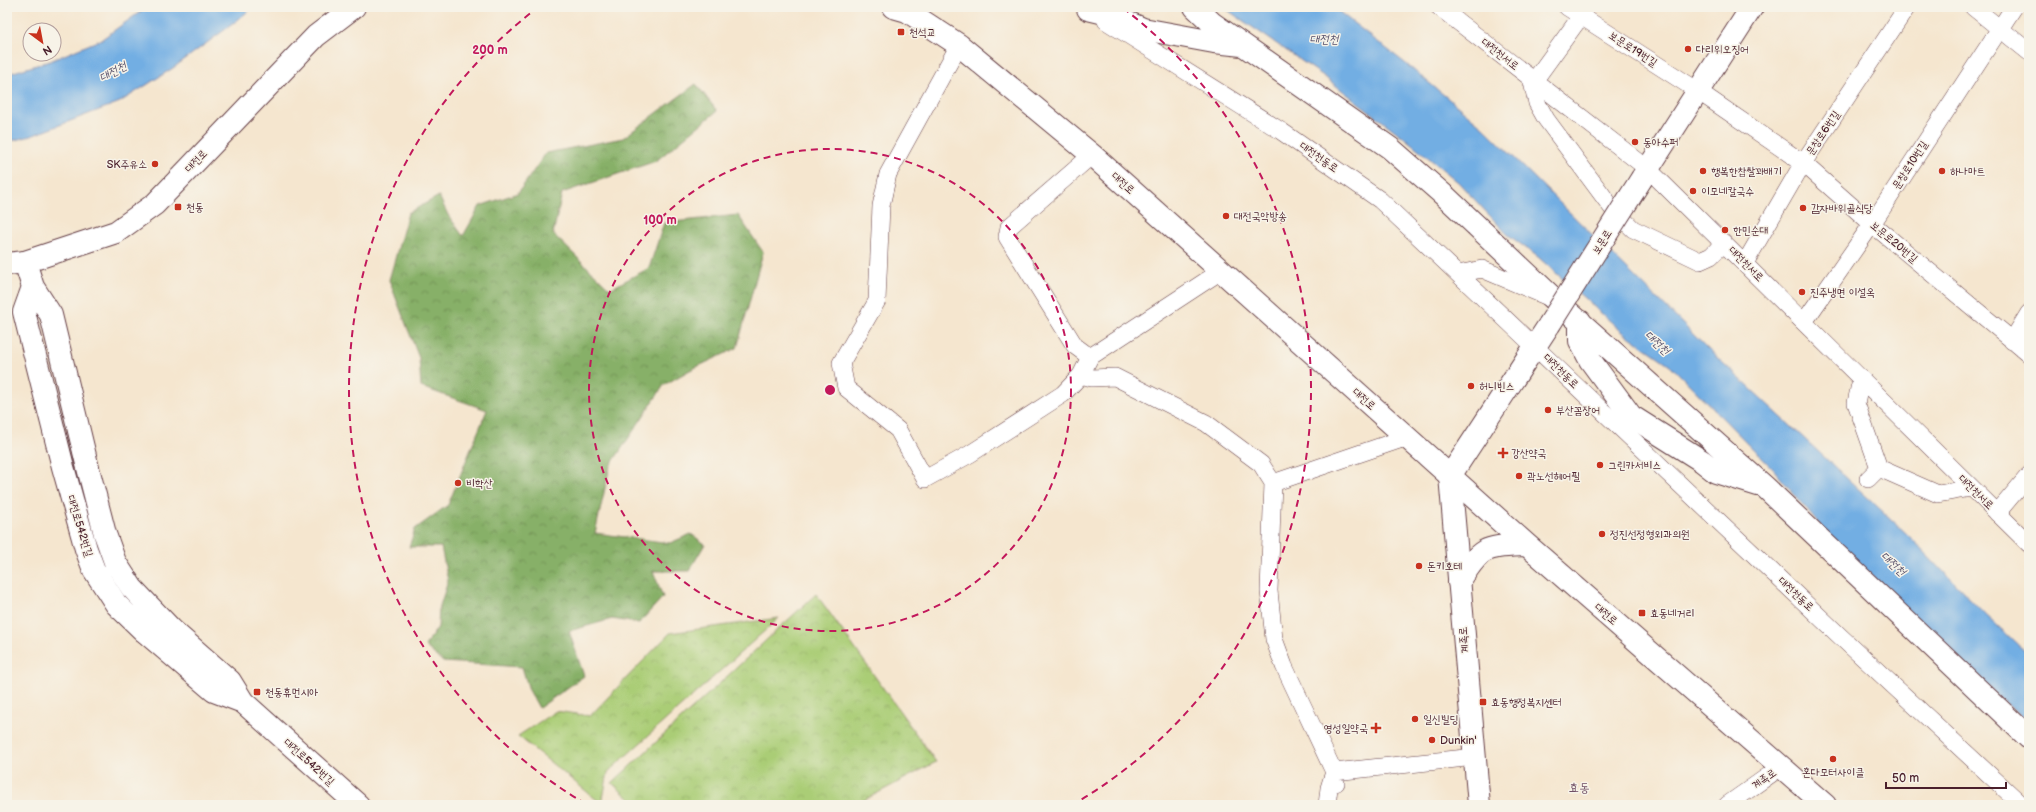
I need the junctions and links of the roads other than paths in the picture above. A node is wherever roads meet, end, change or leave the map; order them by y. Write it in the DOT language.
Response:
graph roads {
  1 [pos="354,7"];
  2 [pos="1195,7"];
  3 [pos="1439,7"];
  4 [pos="1752,7"];
  5 [pos="1907,7"];
  6 [pos="1973,7"];
  7 [pos="2014,7"];
  8 [pos="906,8"];
  9 [pos="1083,8"];
  10 [pos="1581,12"];
  11 [pos="1999,29"];
  12 [pos="959,45"];
  13 [pos="1245,45"];
  14 [pos="2029,52"];
  15 [pos="1532,80"];
  16 [pos="1698,91"];
  17 [pos="1092,155"];
  18 [pos="1803,164"];
  19 [pos="1645,174"];
  20 [pos="1872,224"];
  21 [pos="1724,243"];
  22 [pos="16,263"];
  23 [pos="1745,263"];
  24 [pos="1222,271"];
  25 [pos="1458,274"];
  26 [pos="1554,299"];
  27 [pos="2029,313"];
  28 [pos="1580,321"];
  29 [pos="1804,322"];
  30 [pos="2012,341"];
  31 [pos="1536,347"];
  32 [pos="2029,354"];
  33 [pos="1090,357"];
  34 [pos="1081,374"];
  35 [pos="1861,379"];
  36 [pos="1625,422"];
  37 [pos="1408,437"];
  38 [pos="2029,474"];
  39 [pos="1450,476"];
  40 [pos="1273,483"];
  41 [pos="1765,487"];
  42 [pos="1971,488"];
  43 [pos="1997,513"];
  44 [pos="2029,544"];
  45 [pos="1527,545"];
  46 [pos="1459,582"];
  47 [pos="2029,738"];
  48 [pos="1474,757"];
  49 [pos="1782,767"];
  50 [pos="1334,772"];
  51 [pos="358,805"];
  52 [pos="1327,805"];
  53 [pos="1338,805"];
  54 [pos="1479,805"];
  55 [pos="1727,805"];
  56 [pos="1825,805"];
  57 [pos="2022,805"];
  1 -- 22 [label="main road, 대전로"];
  2 -- 13 [label="main road"];
  3 -- 15 [label="street, 대전천서로"];
  4 -- 16 [label="main road, 보문로"];
  5 -- 18 [label="street, 문창로6번길"];
  6 -- 11 [label="street"];
  7 -- 11 [label="street, 문창로10번길"];
  8 -- 12 [label="main road, 대전로"];
  9 -- 13 [label="main road"];
  9 -- 25 [label="street, 대전천동로"];
  10 -- 15 [label="street"];
  10 -- 16 [label="street, 보문로19번길"];
  11 -- 14 [label="street"];
  11 -- 20 [label="street, 문창로10번길"];
  12 -- 17 [label="main road, 대전로"];
  12 -- 34 [label="street"];
  13 -- 26 [label="main road"];
  15 -- 19 [label="street, 대전천서로"];
  15 -- 21 [label="street"];
  16 -- 18 [label="street, 보문로20번길"];
  16 -- 19 [label="main road, 보문로"];
  17 -- 24 [label="main road, 대전로"];
  17 -- 33 [label="street"];
  18 -- 20 [label="street, 보문로20번길"];
  18 -- 23 [label="street, 문창로6번길"];
  19 -- 21 [label="street, 대전천서로"];
  19 -- 31 [label="main road, 보문로, bridge"];
  20 -- 29 [label="street, 문창로10번길"];
  20 -- 30 [label="street, 보문로20번길"];
  21 -- 23 [label="street, 대전천서로"];
  22 -- 51 [label="main road, 대전로542번길"];
  23 -- 29 [label="street, 대전천서로"];
  24 -- 33 [label="street"];
  24 -- 37 [label="main road, 대전로"];
  25 -- 26 [label="street"];
  25 -- 31 [label="street, 대전천동로"];
  26 -- 28 [label="main road"];
  27 -- 30 [label="street"];
  28 -- 36 [label="main road"];
  28 -- 41 [label="main road"];
  29 -- 35 [label="street, 대전천서로"];
  30 -- 32 [label="street, 보문로20번길"];
  31 -- 36 [label="street, 대전천동로"];
  31 -- 39 [label="main road, 보문로"];
  33 -- 34 [label="street"];
  34 -- 40 [label="street"];
  35 -- 42 [label="street, 대전천서로"];
  35 -- 42 [label="street"];
  36 -- 41 [label="main road"];
  36 -- 57 [label="street, 대전천동로"];
  37 -- 39 [label="main road, 대전로"];
  37 -- 40 [label="street"];
  38 -- 43 [label="street, 대전천서로"];
  39 -- 45 [label="main road, 대전로"];
  39 -- 46 [label="main road, 계족로"];
  40 -- 50 [label="street"];
  41 -- 47 [label="main road"];
  42 -- 43 [label="street, 대전천서로"];
  43 -- 44 [label="street, 대전천서로"];
  45 -- 46 [label="main road"];
  45 -- 49 [label="main road, 대전로"];
  46 -- 48 [label="main road, 계족로"];
  48 -- 50 [label="street"];
  48 -- 54 [label="main road, 계족로"];
  49 -- 55 [label="street, 계족로"];
  49 -- 56 [label="main road, 대전로"];
  50 -- 52 [label="street"];
  50 -- 53 [label="street"];
}
